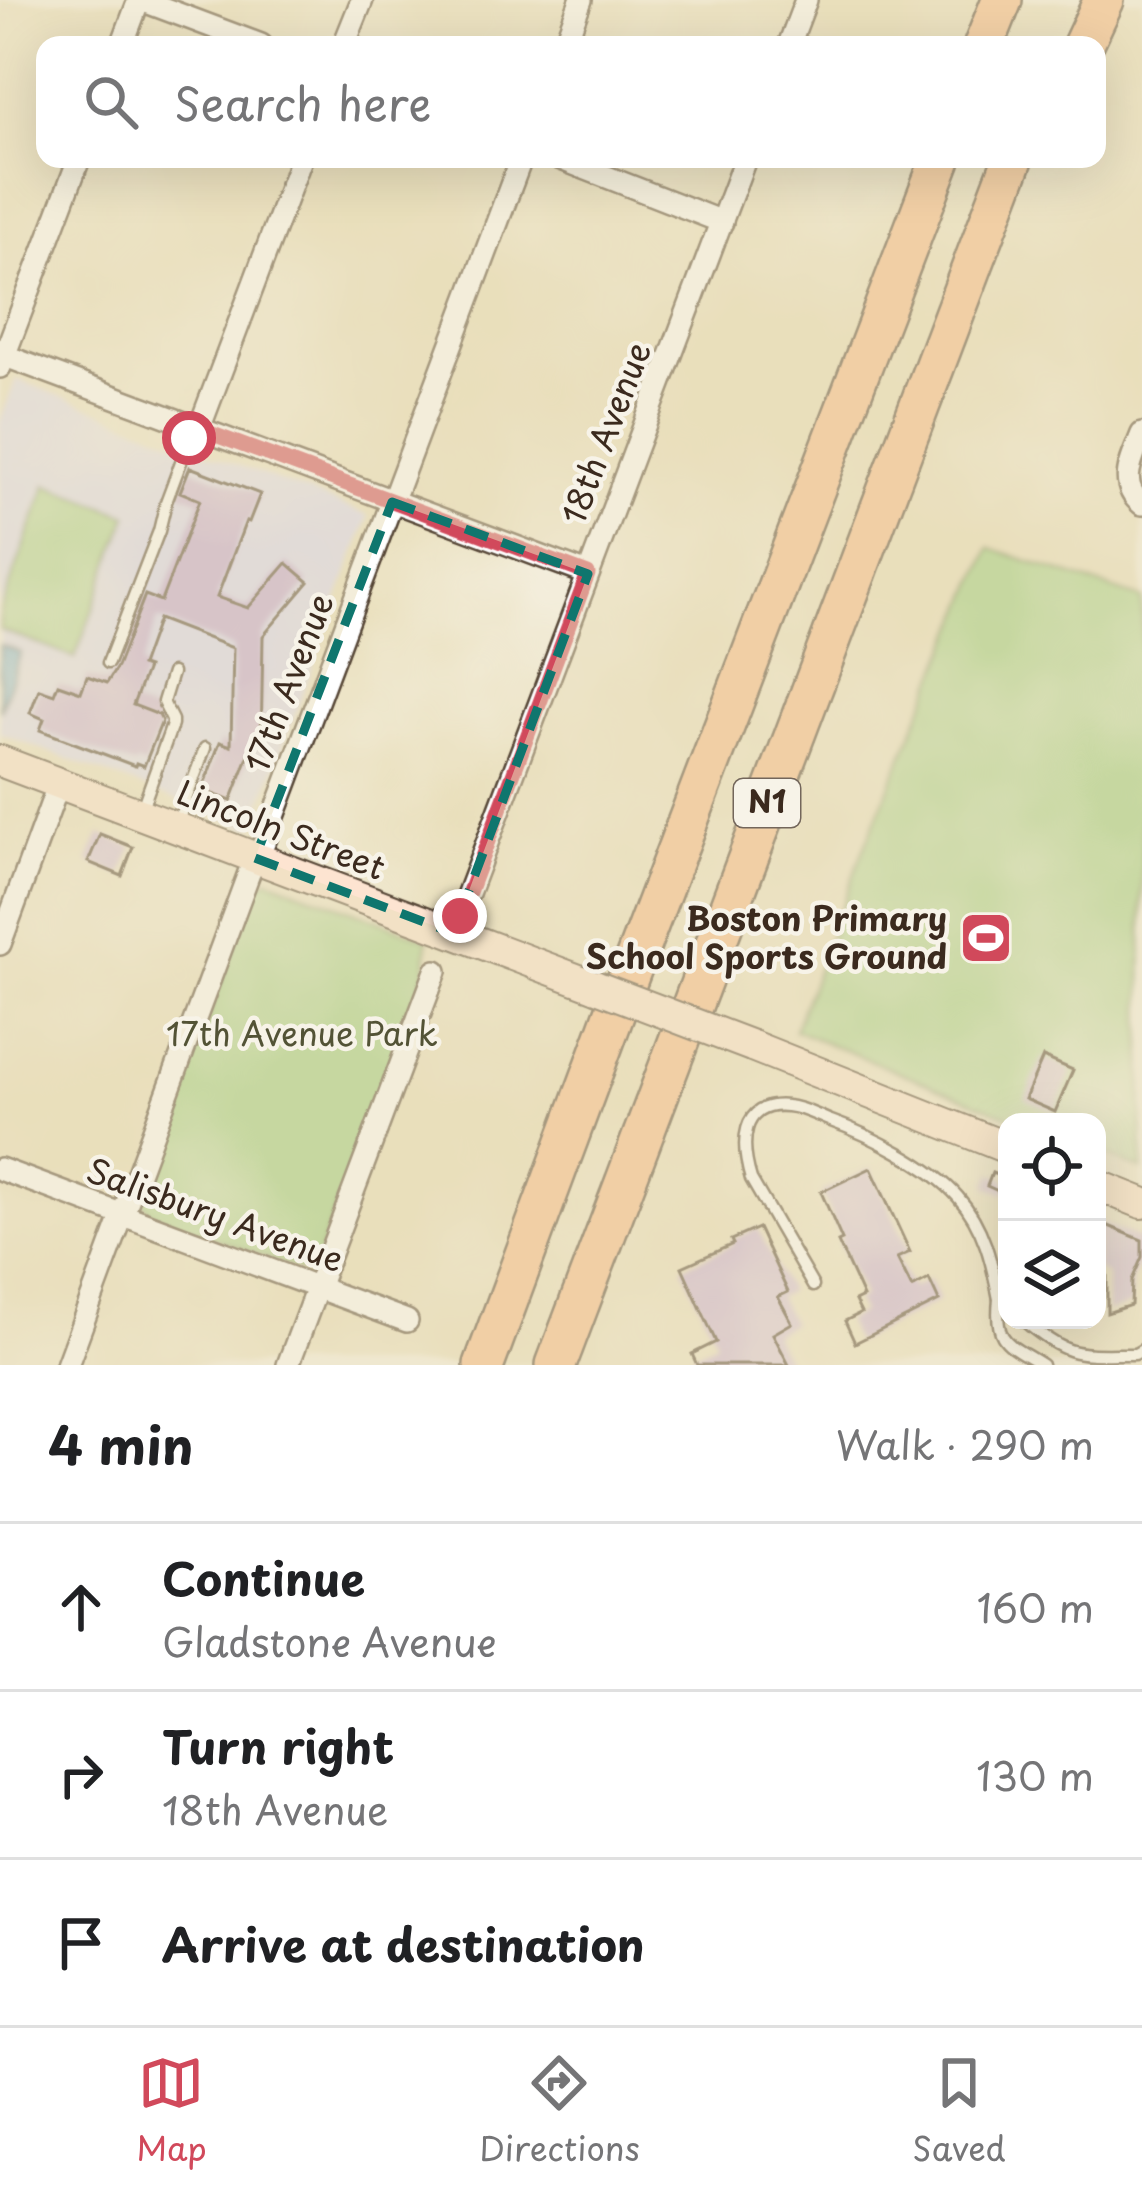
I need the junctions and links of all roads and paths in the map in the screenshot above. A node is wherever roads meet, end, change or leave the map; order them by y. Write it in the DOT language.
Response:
graph roads {
  1 [pos="140,0"];
  2 [pos="362,0"];
  3 [pos="581,0"];
  4 [pos="806,0"];
  5 [pos="976,0"];
  6 [pos="1002,0"];
  7 [pos="1074,0"];
  8 [pos="1104,0"];
  9 [pos="126,36"];
  10 [pos="237,36"];
  11 [pos="348,36"];
  12 [pos="567,36"];
  13 [pos="792,36"];
  14 [pos="965,36"];
  15 [pos="988,36"];
  16 [pos="1060,36"];
  17 [pos="1087,36"];
  18 [pos="76,168"];
  19 [pos="298,168"];
  20 [pos="518,168"];
  21 [pos="584,168"];
  22 [pos="743,168"];
  23 [pos="923,168"];
  24 [pos="938,168"];
  25 [pos="1010,168"];
  26 [pos="1027,168"];
  27 [pos="722,222"];
  28 [pos="981,242"];
  29 [pos="884,312"];
  30 [pos="2,359"];
  31 [pos="196,428"];
  32 [pos="1142,434"];
  33 [pos="392,502"];
  34 [pos="1142,505"];
  35 [pos="588,574"];
  36 [pos="108,663"];
  37 [pos="172,674"];
  38 [pos="205,748"];
  39 [pos="0,761"];
  40 [pos="59,783"];
  41 [pos="140,814"];
  42 [pos="176,828"];
  43 [pos="255,858"];
  44 [pos="453,933"];
  45 [pos="0,944"];
  46 [pos="436,971"];
  47 [pos="998,1144"];
  48 [pos="0,1169"];
  49 [pos="1106,1189"];
  50 [pos="1142,1203"];
  51 [pos="123,1217"];
  52 [pos="998,1284"];
  53 [pos="813,1286"];
  54 [pos="317,1288"];
  55 [pos="406,1322"];
  56 [pos="998,1329"];
  57 [pos="1034,1329"];
  58 [pos="1142,1350"];
  59 [pos="67,1365"];
  60 [pos="288,1365"];
  61 [pos="484,1365"];
  62 [pos="556,1365"];
  63 [pos="1042,1365"];
  1 -- 9 [label="street"];
  1 -- 10 [label="street"];
  2 -- 11 [label="street"];
  3 -- 12 [label="street"];
  4 -- 13 [label="street"];
  5 -- 14 [label="highway"];
  6 -- 15 [label="highway"];
  7 -- 16 [label="highway"];
  8 -- 17 [label="highway"];
  18 -- 30 [label="street"];
  19 -- 31 [label="street"];
  20 -- 33 [label="street, 17th Avenue"];
  21 -- 27 [label="street"];
  22 -- 27 [label="street, 18th Avenue"];
  23 -- 29 [label="highway"];
  24 -- 29 [label="highway, N1"];
  25 -- 28 [label="highway, N1"];
  26 -- 28 [label="highway"];
  27 -- 35 [label="street, 18th Avenue"];
  28 -- 62 [label="highway, N1"];
  29 -- 61 [label="highway, N1"];
  30 -- 31 [label="street"];
  31 -- 33 [label="street"];
  31 -- 36 [label="lane"];
  32 -- 34 [label="street"];
  33 -- 35 [label="street"];
  33 -- 43 [label="street, 17th Avenue"];
  35 -- 44 [label="street, 18th Avenue"];
  37 -- 41 [label="lane"];
  38 -- 42 [label="lane"];
  39 -- 40 [label="street, Lincoln Street"];
  40 -- 41 [label="street, Lincoln Street"];
  40 -- 45 [label="street"];
  41 -- 42 [label="street, Lincoln Street"];
  42 -- 43 [label="street, Lincoln Street"];
  43 -- 44 [label="street, Lincoln Street"];
  43 -- 51 [label="street, 17th Avenue"];
  44 -- 47 [label="street, Lincoln Street, bridge"];
  46 -- 54 [label="street"];
  48 -- 51 [label="street, Salisbury Avenue"];
  49 -- 50 [label="street"];
  51 -- 54 [label="street, Salisbury Avenue"];
  51 -- 59 [label="street, 17th Avenue"];
  52 -- 53 [label="lane"];
  54 -- 55 [label="street, Salisbury Avenue"];
  54 -- 60 [label="street"];
  56 -- 63 [label="lane"];
  57 -- 58 [label="lane"];
}
